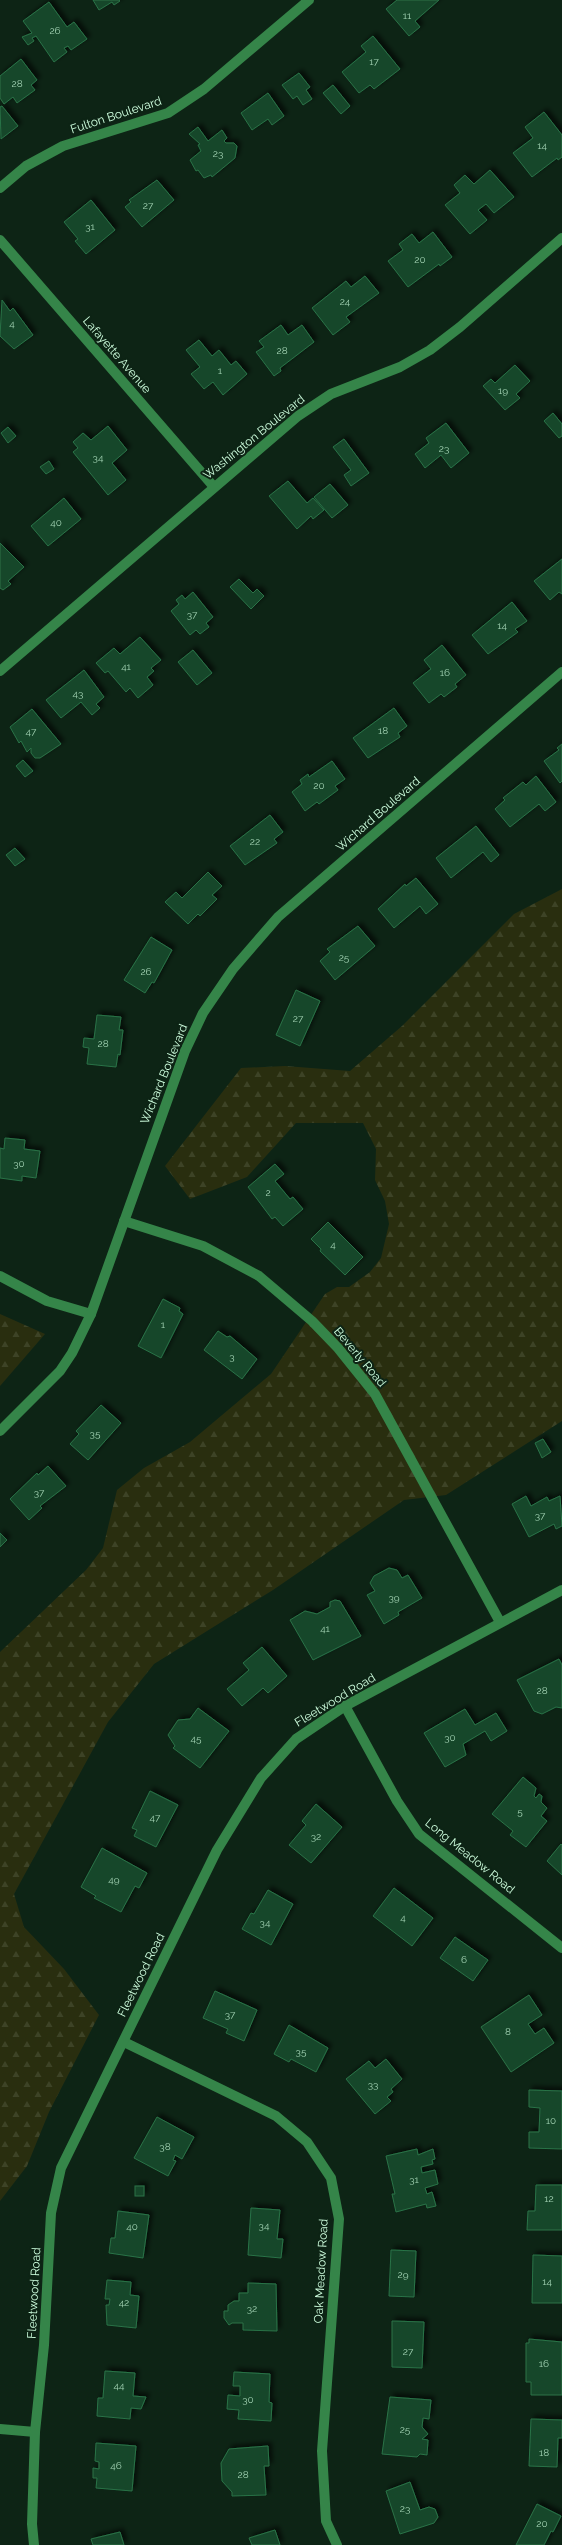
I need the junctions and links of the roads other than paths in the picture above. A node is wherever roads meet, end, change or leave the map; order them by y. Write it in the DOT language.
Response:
graph roads {
  1 [pos="309,0"];
  2 [pos="0,188"];
  3 [pos="562,238"];
  4 [pos="0,240"];
  5 [pos="214,487"];
  6 [pos="0,671"];
  7 [pos="562,672"];
  8 [pos="124,1221"];
  9 [pos="0,1276"];
  10 [pos="90,1314"];
  11 [pos="0,1431"];
  12 [pos="562,1590"];
  13 [pos="500,1622"];
  14 [pos="345,1706"];
  15 [pos="562,1948"];
  16 [pos="124,2042"];
  17 [pos="0,2429"];
  18 [pos="35,2432"];
  19 [pos="34,2545"];
  20 [pos="337,2545"];
  1 -- 2 [label="street, Fulton Boulevard"];
  3 -- 5 [label="street, Washington Boulevard"];
  4 -- 5 [label="street, Lafayette Avenue"];
  5 -- 6 [label="street, Washington Boulevard"];
  7 -- 8 [label="street, Wichard Boulevard"];
  8 -- 10 [label="street, Wichard Boulevard"];
  8 -- 13 [label="street, Beverly Road"];
  9 -- 10 [label="street"];
  10 -- 11 [label="street, Wichard Boulevard"];
  12 -- 13 [label="street, Fleetwood Road"];
  13 -- 14 [label="street, Fleetwood Road"];
  14 -- 15 [label="street, Long Meadow Road"];
  14 -- 16 [label="street, Fleetwood Road"];
  16 -- 18 [label="street, Fleetwood Road"];
  16 -- 20 [label="street, Oak Meadow Road"];
  17 -- 18 [label="street"];
  18 -- 19 [label="street, Fleetwood Road"];
}
